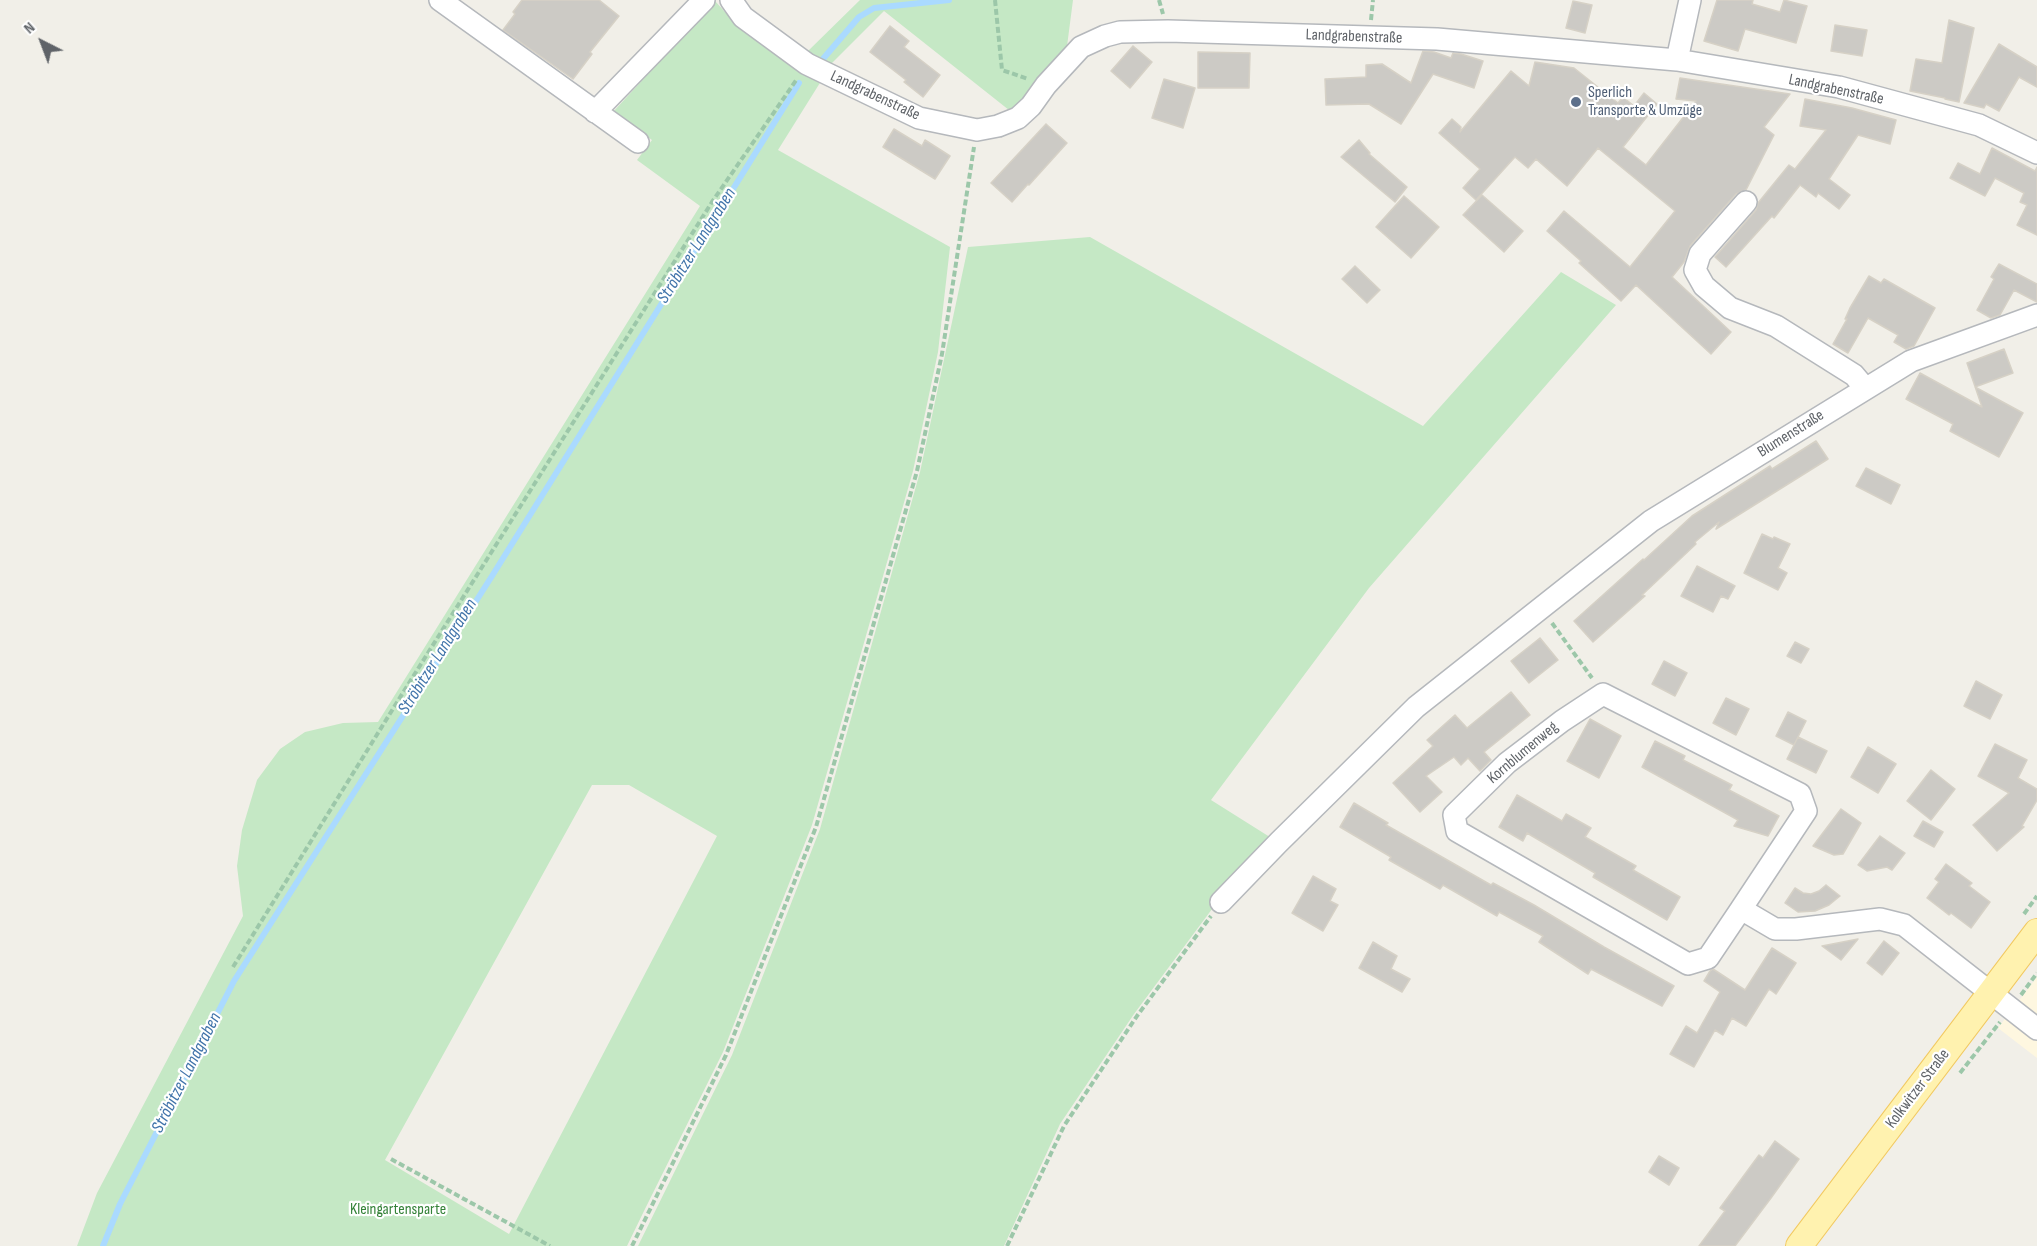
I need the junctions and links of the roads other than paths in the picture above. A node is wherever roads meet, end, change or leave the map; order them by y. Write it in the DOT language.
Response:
graph roads {
  1 [pos="440,0"];
  2 [pos="704,0"];
  3 [pos="731,0"];
  4 [pos="1690,0"];
  5 [pos="1677,60"];
  6 [pos="595,112"];
  7 [pos="638,142"];
  8 [pos="2037,153"];
  9 [pos="1746,202"];
  10 [pos="2037,315"];
  11 [pos="1865,388"];
  12 [pos="1221,902"];
  13 [pos="1741,909"];
  14 [pos="2037,932"];
  15 [pos="1991,994"];
  16 [pos="2037,1029"];
  17 [pos="1799,1246"];
  1 -- 6 [label="street"];
  2 -- 6 [label="street"];
  3 -- 5 [label="street, Landgrabenstraße"];
  4 -- 5 [label="street"];
  5 -- 8 [label="street, Landgrabenstraße"];
  6 -- 7 [label="street"];
  9 -- 11 [label="street"];
  10 -- 11 [label="street, Blumenstraße"];
  11 -- 12 [label="street, Blumenstraße"];
  13 -- 13 [label="street, Kornblumenweg"];
  13 -- 15 [label="street"];
  14 -- 15 [label="main road, Kolkwitzer Straße"];
  15 -- 16 [label="street"];
  15 -- 17 [label="main road, Kolkwitzer Straße"];
}
